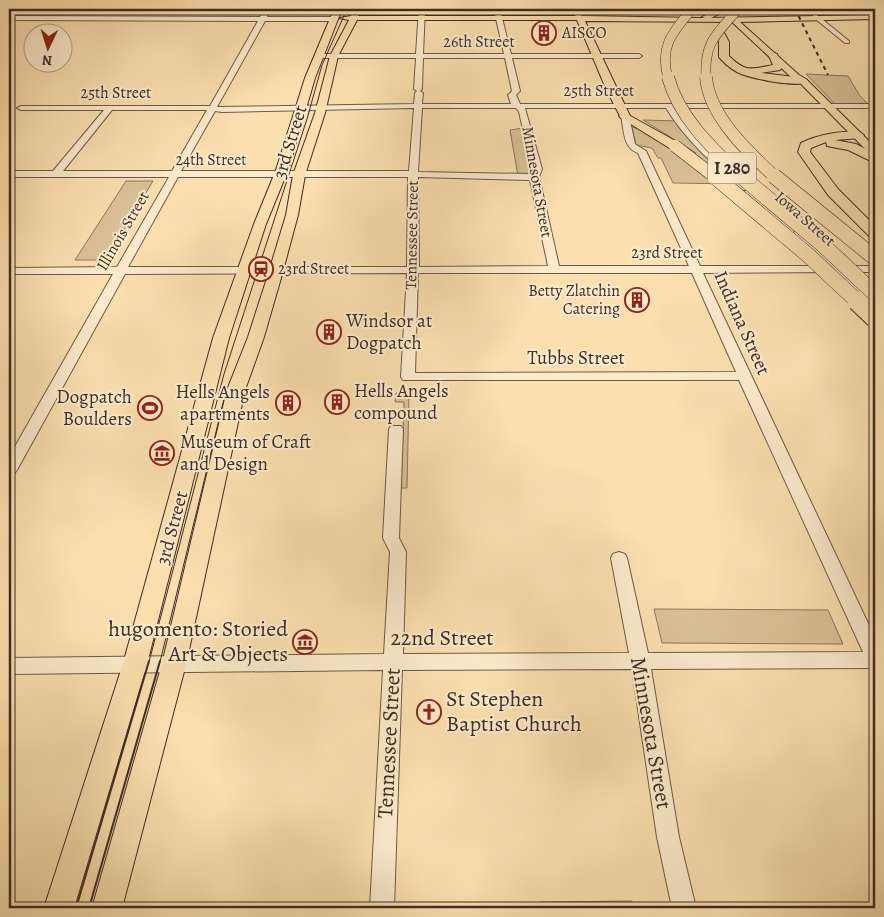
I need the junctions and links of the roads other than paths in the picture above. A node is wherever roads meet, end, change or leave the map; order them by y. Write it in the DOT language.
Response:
graph roads {
  1 [pos="191,9"];
  2 [pos="268,9"];
  3 [pos="692,9"];
  4 [pos="724,9"];
  5 [pos="422,13"];
  6 [pos="336,14"];
  7 [pos="355,14"];
  8 [pos="577,14"];
  9 [pos="736,14"];
  10 [pos="498,15"];
  11 [pos="816,16"];
  12 [pos="875,16"];
  13 [pos="706,17"];
  14 [pos="9,18"];
  15 [pos="183,18"];
  16 [pos="262,18"];
  17 [pos="779,18"];
  18 [pos="647,20"];
  19 [pos="754,28"];
  20 [pos="720,31"];
  21 [pos="754,37"];
  22 [pos="847,42"];
  23 [pos="320,56"];
  24 [pos="334,56"];
  25 [pos="420,56"];
  26 [pos="508,56"];
  27 [pos="597,56"];
  28 [pos="639,56"];
  29 [pos="774,56"];
  30 [pos="736,68"];
  31 [pos="804,81"];
  32 [pos="418,106"];
  33 [pos="669,106"];
  34 [pos="827,106"];
  35 [pos="875,106"];
  36 [pos="300,107"];
  37 [pos="322,107"];
  38 [pos="516,107"];
  39 [pos="21,108"];
  40 [pos="110,108"];
  41 [pos="212,108"];
  42 [pos="622,111"];
  43 [pos="858,135"];
  44 [pos="808,144"];
  45 [pos="875,153"];
  46 [pos="875,159"];
  47 [pos="9,174"];
  48 [pos="280,174"];
  49 [pos="413,174"];
  50 [pos="55,175"];
  51 [pos="175,175"];
  52 [pos="299,175"];
  53 [pos="534,177"];
  54 [pos="875,234"];
  55 [pos="875,258"];
  56 [pos="554,269"];
  57 [pos="838,269"];
  58 [pos="875,269"];
  59 [pos="120,270"];
  60 [pos="244,270"];
  61 [pos="276,270"];
  62 [pos="413,270"];
  63 [pos="696,270"];
  64 [pos="9,271"];
  65 [pos="875,294"];
  66 [pos="875,316"];
  67 [pos="744,376"];
  68 [pos="408,377"];
  69 [pos="396,429"];
  70 [pos="9,470"];
  71 [pos="618,558"];
  72 [pos="875,659"];
  73 [pos="639,661"];
  74 [pos="392,662"];
  75 [pos="136,664"];
  76 [pos="174,664"];
  77 [pos="9,666"];
  78 [pos="58,908"];
  79 [pos="108,908"];
  80 [pos="382,908"];
  81 [pos="684,908"];
  1 -- 15 [label="street"];
  2 -- 16 [label="street, Illinois Street"];
  3 -- 65 [label="highway, I 280, bridge"];
  4 -- 13 [label="highway"];
  5 -- 7 [label="main road"];
  5 -- 10 [label="main road"];
  5 -- 25 [label="street, Tennessee Street"];
  6 -- 7 [label="main road"];
  6 -- 16 [label="street"];
  6 -- 23 [label="main road, 3rd Street"];
  7 -- 24 [label="main road, 3rd Street"];
  8 -- 10 [label="main road"];
  8 -- 13 [label="main road"];
  8 -- 18 [label="main road"];
  8 -- 27 [label="main road, Indiana Street"];
  9 -- 11 [label="main road"];
  9 -- 13 [label="main road"];
  9 -- 17 [label="main road"];
  9 -- 18 [label="main road"];
  9 -- 19 [label="main road"];
  9 -- 20 [label="highway, I 280, bridge"];
  9 -- 21 [label="main road"];
  10 -- 26 [label="street, Minnesota Street"];
  11 -- 12 [label="main road"];
  11 -- 17 [label="main road"];
  11 -- 22 [label="street"];
  14 -- 15 [label="street"];
  15 -- 16 [label="street"];
  16 -- 41 [label="street, Illinois Street"];
  17 -- 19 [label="main road"];
  18 -- 21 [label="main road"];
  19 -- 31 [label="main road"];
  20 -- 30 [label="highway"];
  20 -- 55 [label="highway, I 280, bridge"];
  21 -- 29 [label="main road"];
  23 -- 24 [label="street, 26th Street"];
  23 -- 36 [label="main road, 3rd Street"];
  24 -- 25 [label="street, 26th Street"];
  24 -- 37 [label="main road, 3rd Street"];
  25 -- 26 [label="street, 26th Street"];
  25 -- 32 [label="street, Tennessee Street"];
  26 -- 27 [label="street, 26th Street"];
  26 -- 38 [label="street, Minnesota Street"];
  27 -- 28 [label="street, 26th Street"];
  27 -- 42 [label="main road, Indiana Street"];
  29 -- 30 [label="highway"];
  29 -- 31 [label="main road"];
  30 -- 31 [label="highway"];
  31 -- 34 [label="main road"];
  32 -- 37 [label="street, 25th Street"];
  32 -- 38 [label="street, 25th Street"];
  32 -- 49 [label="street, Tennessee Street"];
  33 -- 34 [label="street, 25th Street"];
  33 -- 42 [label="street, 25th Street"];
  33 -- 57 [label="street, Iowa Street"];
  34 -- 35 [label="street, 25th Street"];
  34 -- 43 [label="main road"];
  36 -- 37 [label="street, 25th Street"];
  36 -- 41 [label="street, 25th Street"];
  36 -- 48 [label="main road, 3rd Street"];
  37 -- 52 [label="main road, 3rd Street"];
  38 -- 42 [label="street, 25th Street"];
  38 -- 53 [label="street, Minnesota Street"];
  39 -- 40 [label="street, 25th Street"];
  40 -- 41 [label="street, 25th Street"];
  40 -- 50 [label="street"];
  41 -- 51 [label="street, Illinois Street"];
  42 -- 63 [label="street, Indiana Street"];
  42 -- 66 [label="highway, bridge"];
  43 -- 44 [label="highway"];
  43 -- 45 [label="main road"];
  44 -- 46 [label="highway"];
  44 -- 54 [label="highway"];
  47 -- 50 [label="street, 24th Street"];
  48 -- 51 [label="street, 24th Street"];
  48 -- 52 [label="street, 24th Street"];
  48 -- 60 [label="main road, 3rd Street"];
  49 -- 52 [label="street, 24th Street"];
  49 -- 53 [label="street, 24th Street"];
  49 -- 62 [label="street, Tennessee Street"];
  50 -- 51 [label="street, 24th Street"];
  51 -- 59 [label="street, Illinois Street"];
  52 -- 61 [label="main road, 3rd Street"];
  53 -- 56 [label="street, Minnesota Street"];
  56 -- 62 [label="street, 23rd Street"];
  56 -- 63 [label="street, 23rd Street"];
  57 -- 58 [label="street, 23rd Street"];
  57 -- 63 [label="street, 23rd Street"];
  57 -- 66 [label="street, Iowa Street"];
  59 -- 60 [label="street, 23rd Street"];
  59 -- 64 [label="street, 23rd Street"];
  59 -- 70 [label="street, Illinois Street"];
  60 -- 61 [label="street, 23rd Street"];
  60 -- 75 [label="main road, 3rd Street"];
  61 -- 62 [label="street, 23rd Street"];
  61 -- 76 [label="main road, 3rd Street"];
  62 -- 68 [label="street, Tennessee Street"];
  63 -- 67 [label="street, Indiana Street"];
  67 -- 68 [label="street, Tubbs Street"];
  67 -- 72 [label="street, Indiana Street"];
  69 -- 74 [label="street, Tennessee Street"];
  71 -- 73 [label="street, Minnesota Street"];
  72 -- 73 [label="street, 22nd Street"];
  73 -- 74 [label="street, 22nd Street"];
  73 -- 81 [label="street, Minnesota Street"];
  74 -- 76 [label="street, 22nd Street"];
  74 -- 80 [label="street, Tennessee Street"];
  75 -- 76 [label="street, 22nd Street"];
  75 -- 77 [label="street, 22nd Street"];
  75 -- 78 [label="main road, 3rd Street"];
  76 -- 79 [label="main road, 3rd Street"];
}
